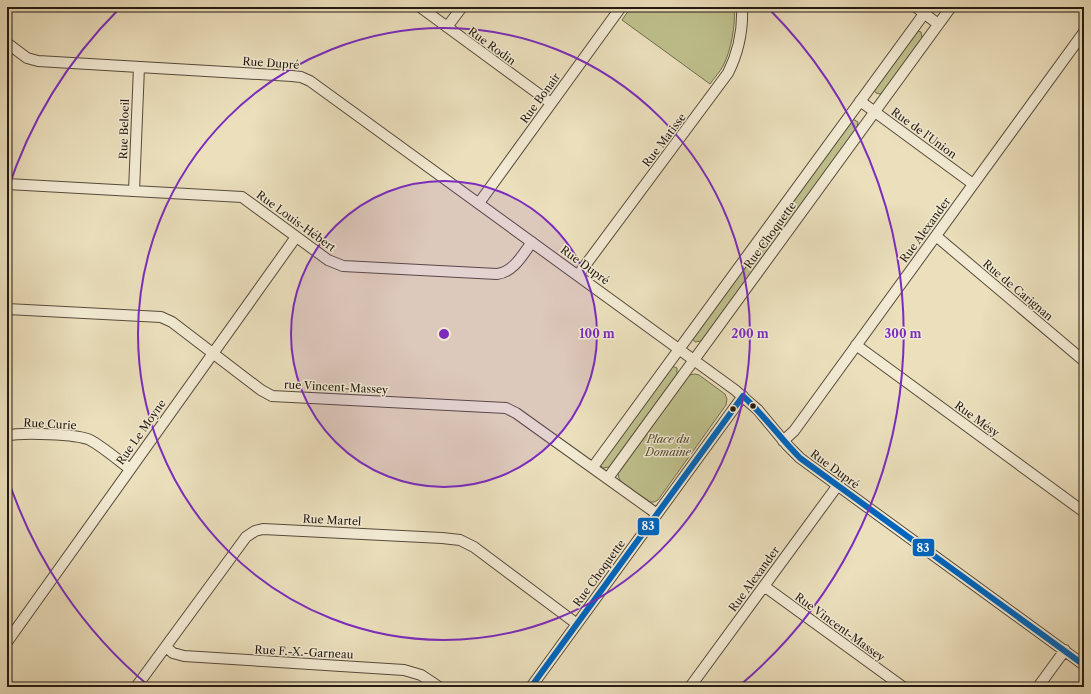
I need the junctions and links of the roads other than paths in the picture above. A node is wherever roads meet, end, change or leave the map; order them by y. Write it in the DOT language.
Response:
graph roads {
  1 [pos="420,7"];
  2 [pos="462,7"];
  3 [pos="621,7"];
  4 [pos="742,7"];
  5 [pos="951,7"];
  6 [pos="923,9"];
  7 [pos="938,24"];
  8 [pos="447,27"];
  9 [pos="1084,32"];
  10 [pos="7,44"];
  11 [pos="139,67"];
  12 [pos="860,101"];
  13 [pos="551,103"];
  14 [pos="875,112"];
  15 [pos="7,184"];
  16 [pos="973,184"];
  17 [pos="134,191"];
  18 [pos="479,203"];
  19 [pos="936,236"];
  20 [pos="296,237"];
  21 [pos="532,242"];
  22 [pos="578,275"];
  23 [pos="7,308"];
  24 [pos="856,345"];
  25 [pos="680,349"];
  26 [pos="212,353"];
  27 [pos="694,359"];
  28 [pos="1084,361"];
  29 [pos="743,396"];
  30 [pos="7,436"];
  31 [pos="783,441"];
  32 [pos="593,467"];
  33 [pos="130,469"];
  34 [pos="608,478"];
  35 [pos="838,485"];
  36 [pos="1084,512"];
  37 [pos="657,514"];
  38 [pos="764,586"];
  39 [pos="577,624"];
  40 [pos="7,642"];
  41 [pos="166,647"];
  42 [pos="1065,650"];
  43 [pos="1084,664"];
  44 [pos="136,687"];
  45 [pos="439,687"];
  46 [pos="531,687"];
  47 [pos="691,687"];
  48 [pos="903,687"];
  49 [pos="1038,687"];
  1 -- 8 [label="street, Rue Rodin"];
  2 -- 8 [label="street"];
  3 -- 13 [label="street, Rue Bonair"];
  4 -- 22 [label="street, Rue Matisse"];
  5 -- 7 [label="street, Rue Choquette"];
  6 -- 7 [label="street"];
  6 -- 12 [label="street, Rue Choquette"];
  7 -- 14 [label="street, Rue Choquette"];
  8 -- 13 [label="street, Rue Rodin"];
  9 -- 16 [label="street, Rue Alexander"];
  10 -- 11 [label="street, Rue Dupré"];
  11 -- 17 [label="street, Rue Beloeil"];
  11 -- 18 [label="street, Rue Dupré"];
  12 -- 14 [label="street, Rue de l'Union"];
  12 -- 25 [label="street, Rue Choquette"];
  13 -- 18 [label="street, Rue Bonair"];
  14 -- 16 [label="street, Rue de l'Union"];
  14 -- 27 [label="street, Rue Choquette"];
  15 -- 17 [label="street, Rue Louis-Hébert"];
  16 -- 19 [label="street, Rue Alexander"];
  17 -- 20 [label="street, Rue Louis-Hébert"];
  18 -- 21 [label="street, Rue Dupré"];
  19 -- 24 [label="street, Rue Alexander"];
  19 -- 28 [label="street, Rue de Carignan"];
  20 -- 21 [label="street, Rue Louis-Hébert"];
  20 -- 26 [label="street, Rue Le Moyne"];
  21 -- 22 [label="street, Rue Dupré"];
  22 -- 25 [label="street, Rue Dupré"];
  23 -- 26 [label="street, rue Vincent-Massey"];
  24 -- 31 [label="street, Rue Alexander"];
  24 -- 36 [label="street, Rue Mésy"];
  25 -- 27 [label="street, Rue Dupré"];
  25 -- 32 [label="street, Rue Choquette"];
  26 -- 32 [label="street, rue Vincent-Massey"];
  26 -- 33 [label="street, Rue Le Moyne"];
  27 -- 29 [label="street, Rue Dupré"];
  27 -- 34 [label="street, Rue Choquette"];
  29 -- 31 [label="street, Rue Dupré"];
  29 -- 37 [label="street, Rue Choquette"];
  30 -- 33 [label="street, Rue Curie"];
  31 -- 35 [label="street, Rue Dupré"];
  32 -- 34 [label="street, rue Vincent-Massey"];
  33 -- 40 [label="street, Rue Le Moyne"];
  34 -- 37 [label="street, rue Vincent-Massey"];
  35 -- 38 [label="street, Rue Alexander"];
  35 -- 42 [label="street, Rue Dupré"];
  37 -- 39 [label="street, Rue Choquette"];
  38 -- 47 [label="street, Rue Alexander"];
  38 -- 48 [label="street, Rue Vincent-Massey"];
  39 -- 41 [label="street, Rue Martel"];
  39 -- 46 [label="street, Rue Choquette"];
  41 -- 44 [label="street, Rue Martel"];
  41 -- 45 [label="street, Rue F.-X.-Garneau"];
  42 -- 43 [label="street, Rue Dupré"];
  42 -- 49 [label="street"];
}
